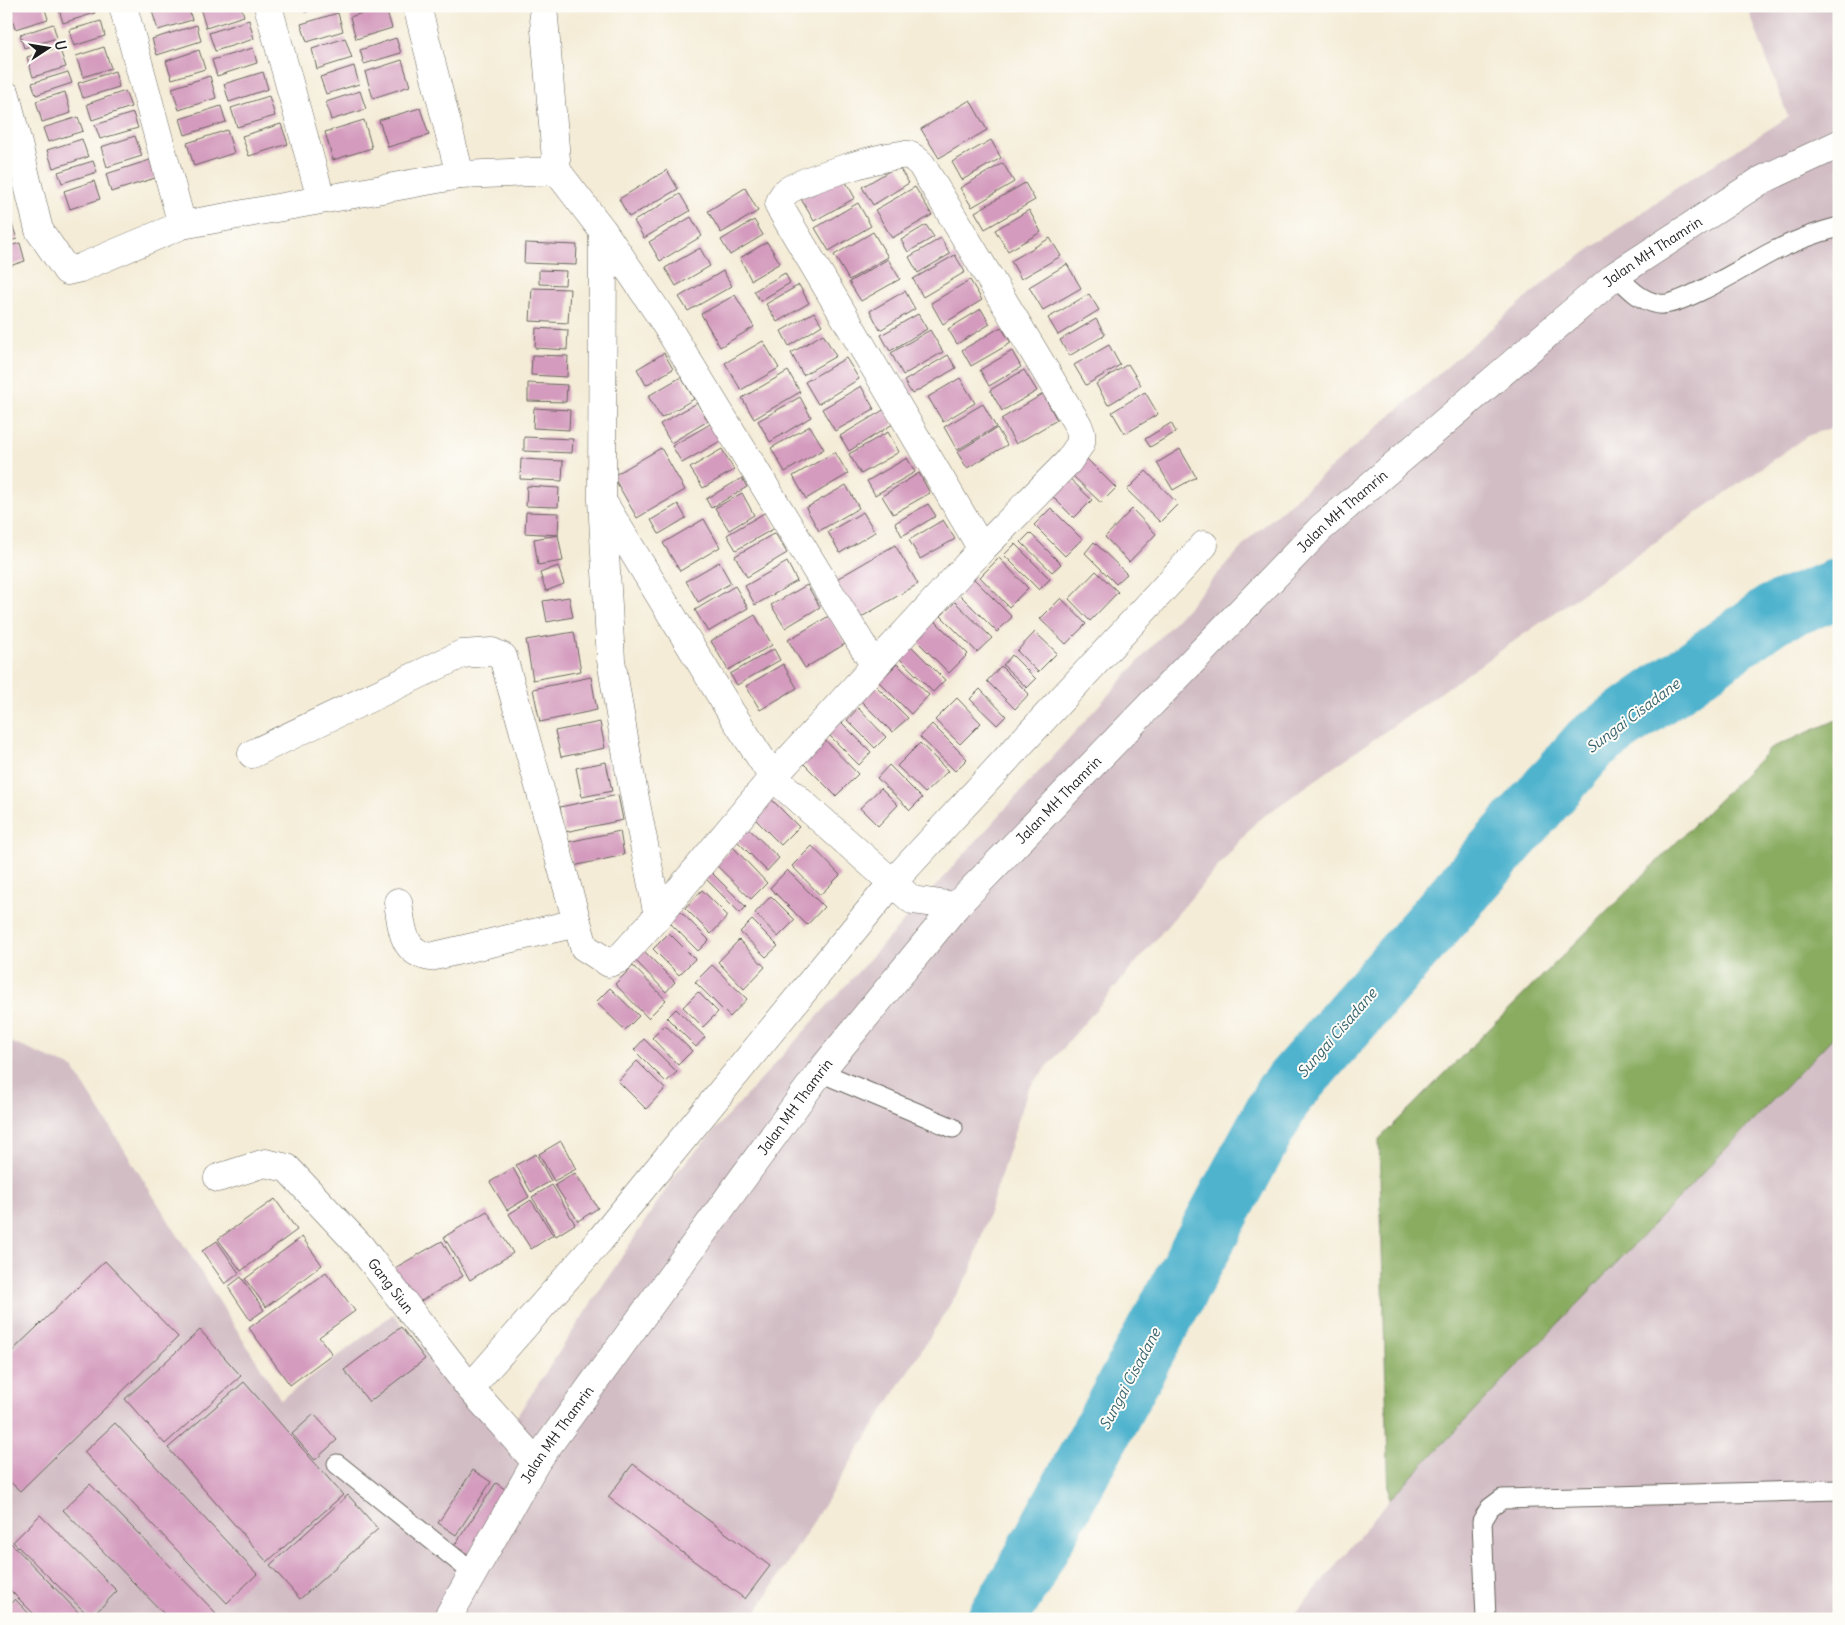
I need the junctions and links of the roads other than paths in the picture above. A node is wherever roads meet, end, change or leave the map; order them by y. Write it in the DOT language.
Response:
graph roads {
  1 [pos="124,6"];
  2 [pos="268,6"];
  3 [pos="417,6"];
  4 [pos="543,6"];
  5 [pos="6,95"];
  6 [pos="1839,144"];
  7 [pos="557,171"];
  8 [pos="460,175"];
  9 [pos="321,199"];
  10 [pos="182,225"];
  11 [pos="1839,227"];
  12 [pos="603,231"];
  13 [pos="1616,275"];
  14 [pos="602,500"];
  15 [pos="1204,545"];
  16 [pos="982,549"];
  17 [pos="875,666"];
  18 [pos="252,754"];
  19 [pos="773,777"];
  20 [pos="892,883"];
  21 [pos="398,902"];
  22 [pos="956,906"];
  23 [pos="658,916"];
  24 [pos="577,922"];
  25 [pos="820,1072"];
  26 [pos="953,1128"];
  27 [pos="218,1178"];
  28 [pos="470,1388"];
  29 [pos="536,1462"];
  30 [pos="337,1464"];
  31 [pos="1839,1490"];
  32 [pos="472,1572"];
  33 [pos="447,1619"];
  34 [pos="1486,1619"];
  1 -- 10 [label="street"];
  2 -- 9 [label="street"];
  3 -- 8 [label="street"];
  4 -- 7 [label="street"];
  5 -- 10 [label="street"];
  6 -- 13 [label="street, Jalan MH Thamrin"];
  7 -- 8 [label="street"];
  7 -- 12 [label="street"];
  8 -- 9 [label="street"];
  9 -- 10 [label="street"];
  11 -- 13 [label="lane"];
  12 -- 14 [label="street"];
  12 -- 17 [label="street"];
  13 -- 22 [label="street, Jalan MH Thamrin"];
  14 -- 19 [label="street"];
  14 -- 23 [label="street"];
  15 -- 20 [label="street"];
  16 -- 16 [label="street"];
  16 -- 17 [label="street"];
  17 -- 19 [label="street"];
  18 -- 24 [label="street"];
  19 -- 20 [label="street"];
  19 -- 23 [label="street"];
  20 -- 22 [label="street"];
  20 -- 28 [label="street"];
  21 -- 24 [label="street"];
  22 -- 25 [label="street, Jalan MH Thamrin"];
  23 -- 24 [label="street"];
  25 -- 26 [label="lane"];
  25 -- 29 [label="street, Jalan MH Thamrin"];
  27 -- 28 [label="street, Gang Siun"];
  28 -- 29 [label="street, Gang Siun"];
  29 -- 32 [label="street, Jalan MH Thamrin"];
  30 -- 32 [label="lane"];
  31 -- 34 [label="lane"];
  32 -- 33 [label="street, Jalan MH Thamrin"];
}
